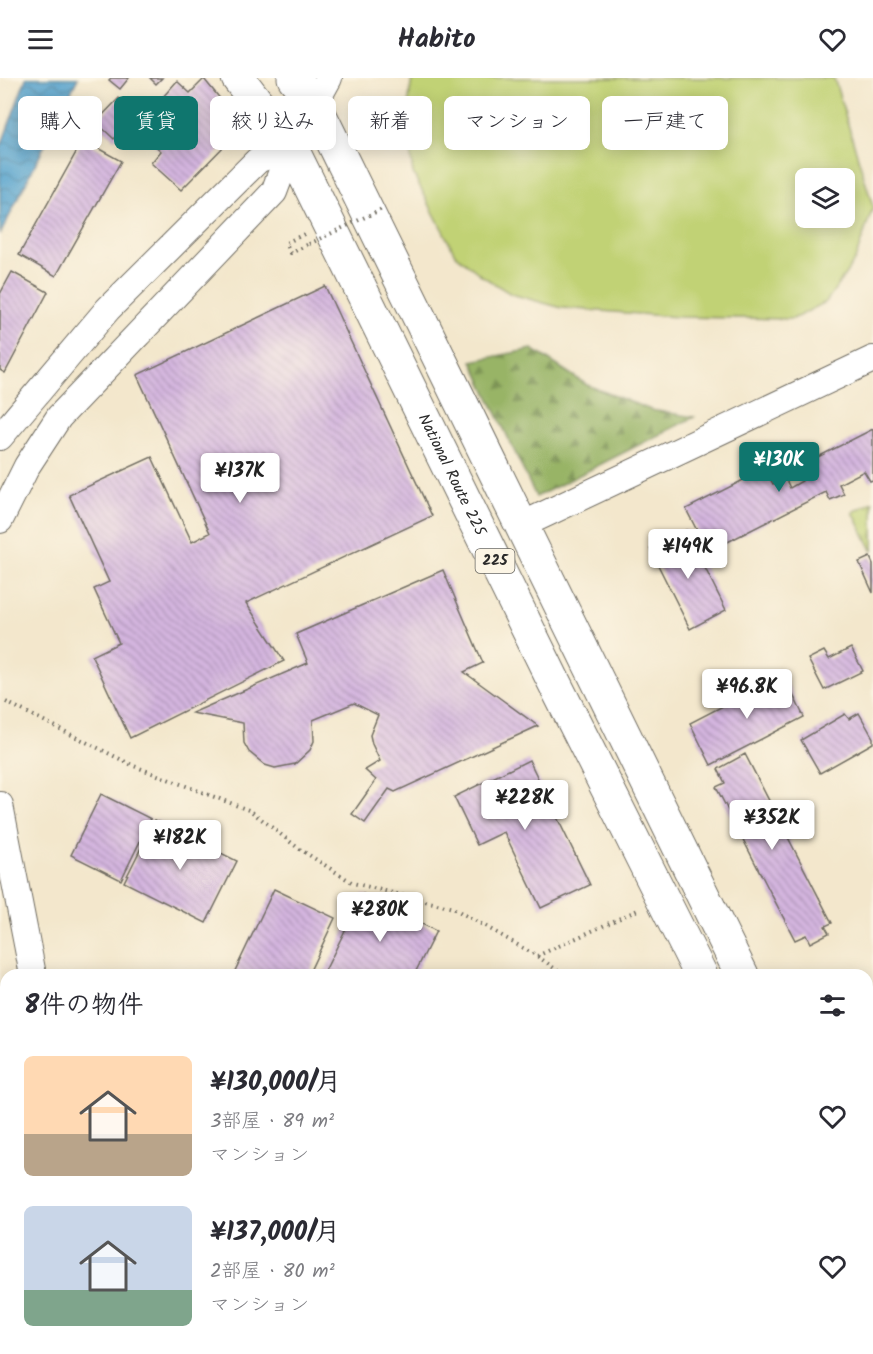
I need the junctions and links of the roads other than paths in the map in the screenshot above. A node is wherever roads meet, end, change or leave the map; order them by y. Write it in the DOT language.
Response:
graph roads {
  1 [pos="238,78"];
  2 [pos="294,78"];
  3 [pos="321,90"];
  4 [pos="252,96"];
  5 [pos="283,150"];
  6 [pos="290,150"];
  7 [pos="292,150"];
  8 [pos="873,359"];
  9 [pos="0,437"];
  10 [pos="0,520"];
  11 [pos="522,525"];
  12 [pos="0,804"];
  13 [pos="32,969"];
  14 [pos="698,969"];
  15 [pos="739,969"];
  1 -- 4 [label="main road, National Route 225 / 225"];
  2 -- 3 [label="main road, 225"];
  3 -- 11 [label="main road, 225"];
  5 -- 9 [label="street"];
  6 -- 10 [label="street"];
  7 -- 14 [label="main road, National Route 225 / 225"];
  8 -- 11 [label="street"];
  11 -- 15 [label="main road, 225"];
  12 -- 13 [label="street"];
}
